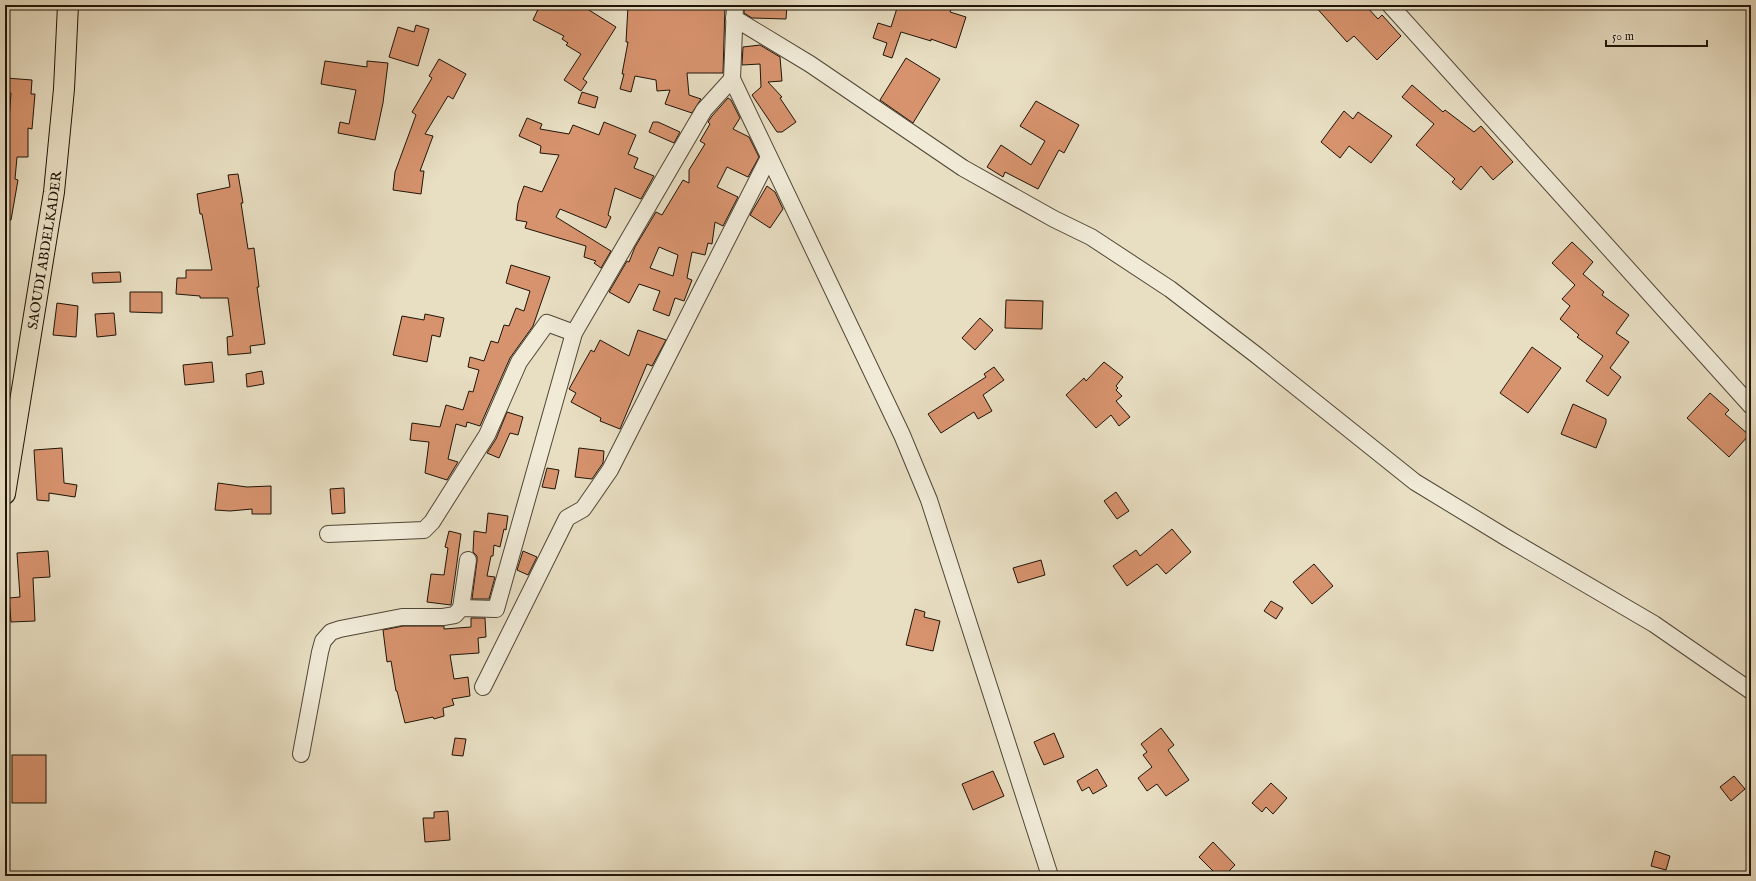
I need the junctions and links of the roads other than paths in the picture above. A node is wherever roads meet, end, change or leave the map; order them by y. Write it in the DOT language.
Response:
graph roads {
  1 [pos="68,5"];
  2 [pos="1390,5"];
  3 [pos="734,12"];
  4 [pos="732,79"];
  5 [pos="769,157"];
  6 [pos="574,333"];
  7 [pos="1751,406"];
  8 [pos="5,494"];
  9 [pos="328,534"];
  10 [pos="468,560"];
  11 [pos="461,608"];
  12 [pos="483,687"];
  13 [pos="1751,691"];
  14 [pos="301,754"];
  15 [pos="1050,876"];
  1 -- 8 [label="main road, SAOUDI ABDELKADER"];
  2 -- 7 [label="street"];
  3 -- 4 [label="street"];
  3 -- 13 [label="street"];
  4 -- 5 [label="street"];
  4 -- 6 [label="street"];
  5 -- 12 [label="street"];
  5 -- 15 [label="street"];
  6 -- 9 [label="street"];
  6 -- 11 [label="street"];
  10 -- 11 [label="street"];
  11 -- 14 [label="street"];
}
